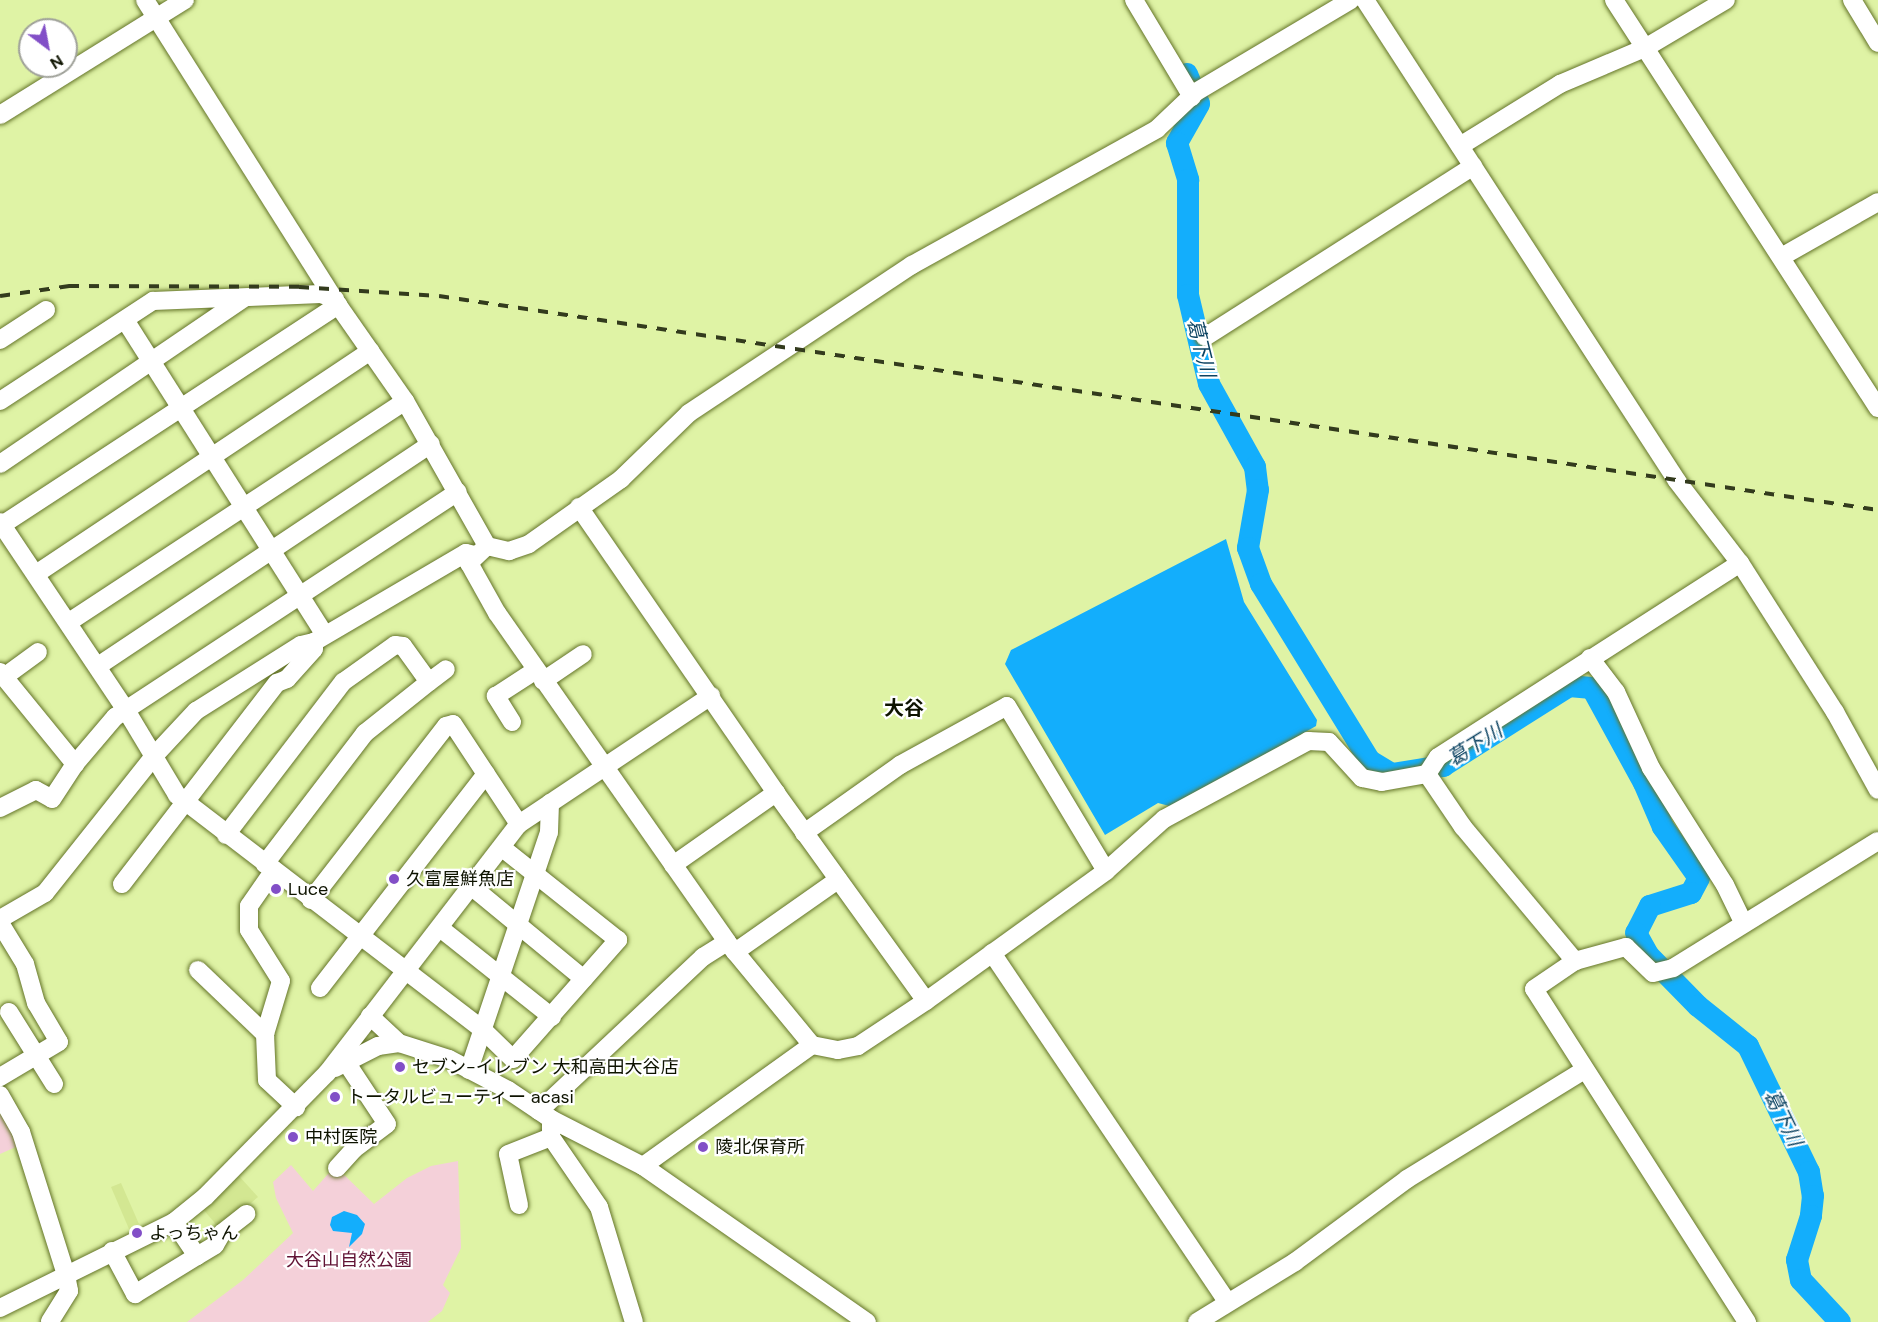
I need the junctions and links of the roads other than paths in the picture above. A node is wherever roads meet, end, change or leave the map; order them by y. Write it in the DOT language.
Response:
graph roads {
  1 [pos="145,0"];
  2 [pos="185,0"];
  3 [pos="1134,0"];
  4 [pos="1351,0"];
  5 [pos="1365,0"];
  6 [pos="1614,0"];
  7 [pos="1726,0"];
  8 [pos="1852,0"];
  9 [pos="157,18"];
  10 [pos="1878,43"];
  11 [pos="1645,48"];
  12 [pos="1192,97"];
  13 [pos="0,115"];
  14 [pos="1461,146"];
  15 [pos="1473,166"];
  16 [pos="1878,202"];
  17 [pos="1783,256"];
  18 [pos="245,298"];
  19 [pos="337,302"];
  20 [pos="46,310"];
  21 [pos="125,320"];
  22 [pos="1205,337"];
  23 [pos="0,340"];
  24 [pos="371,351"];
  25 [pos="150,362"];
  26 [pos="0,401"];
  27 [pos="405,401"];
  28 [pos="179,408"];
  29 [pos="1878,408"];
  30 [pos="431,444"];
  31 [pos="211,457"];
  32 [pos="0,464"];
  33 [pos="458,492"];
  34 [pos="244,507"];
  35 [pos="579,507"];
  36 [pos="1,523"];
  37 [pos="271,549"];
  38 [pos="481,550"];
  39 [pos="1740,563"];
  40 [pos="36,574"];
  41 [pos="299,596"];
  42 [pos="69,622"];
  43 [pos="319,638"];
  44 [pos="38,652"];
  45 [pos="583,654"];
  46 [pos="1590,658"];
  47 [pos="98,666"];
  48 [pos="446,669"];
  49 [pos="2,674"];
  50 [pos="540,675"];
  51 [pos="429,682"];
  52 [pos="711,696"];
  53 [pos="126,710"];
  54 [pos="512,722"];
  55 [pos="154,756"];
  56 [pos="75,764"];
  57 [pos="604,767"];
  58 [pos="486,774"];
  59 [pos="1427,774"];
  60 [pos="1878,790"];
  61 [pos="776,793"];
  62 [pos="185,801"];
  63 [pos="550,803"];
  64 [pos="0,808"];
  65 [pos="519,824"];
  66 [pos="804,833"];
  67 [pos="226,835"];
  68 [pos="1878,841"];
  69 [pos="501,847"];
  70 [pos="673,865"];
  71 [pos="269,867"];
  72 [pos="1106,871"];
  73 [pos="535,874"];
  74 [pos="838,880"];
  75 [pos="122,884"];
  76 [pos="471,886"];
  77 [pos="311,900"];
  78 [pos="0,921"];
  79 [pos="1743,922"];
  80 [pos="519,926"];
  81 [pos="440,927"];
  82 [pos="359,937"];
  83 [pos="731,947"];
  84 [pos="992,953"];
  85 [pos="1575,961"];
  86 [pos="198,970"];
  87 [pos="404,973"];
  88 [pos="501,978"];
  89 [pos="584,979"];
  90 [pos="320,988"];
  91 [pos="926,1001"];
  92 [pos="9,1012"];
  93 [pos="370,1016"];
  94 [pos="552,1017"];
  95 [pos="482,1029"];
  96 [pos="265,1034"];
  97 [pos="399,1043"];
  98 [pos="812,1045"];
  99 [pos="35,1055"];
  100 [pos="346,1062"];
  101 [pos="469,1070"];
  102 [pos="1584,1070"];
  103 [pos="327,1073"];
  104 [pos="0,1077"];
  105 [pos="54,1084"];
  106 [pos="0,1095"];
  107 [pos="296,1107"];
  108 [pos="547,1122"];
  109 [pos="643,1166"];
  110 [pos="338,1168"];
  111 [pos="519,1205"];
  112 [pos="246,1214"];
  113 [pos="174,1222"];
  114 [pos="112,1251"];
  115 [pos="197,1256"];
  116 [pos="66,1275"];
  117 [pos="1227,1302"];
  118 [pos="0,1308"];
  119 [pos="50,1322"];
  120 [pos="634,1322"];
  121 [pos="867,1322"];
  122 [pos="1197,1322"];
  123 [pos="1747,1322"];
  1 -- 9 [label="street"];
  2 -- 9 [label="street"];
  3 -- 12 [label="street"];
  4 -- 12 [label="street"];
  5 -- 14 [label="street"];
  6 -- 11 [label="street"];
  7 -- 11 [label="street"];
  8 -- 10 [label="street"];
  9 -- 13 [label="street"];
  9 -- 19 [label="street"];
  11 -- 14 [label="street"];
  11 -- 17 [label="street"];
  12 -- 35 [label="street"];
  14 -- 15 [label="street"];
  15 -- 22 [label="street"];
  15 -- 39 [label="street"];
  16 -- 17 [label="street"];
  17 -- 29 [label="street"];
  18 -- 19 [label="street"];
  18 -- 21 [label="street"];
  18 -- 25 [label="street"];
  19 -- 24 [label="street"];
  19 -- 28 [label="street"];
  20 -- 23 [label="street"];
  21 -- 25 [label="street"];
  21 -- 26 [label="street"];
  24 -- 27 [label="street"];
  24 -- 31 [label="street"];
  25 -- 28 [label="street"];
  25 -- 32 [label="street"];
  27 -- 30 [label="street"];
  27 -- 34 [label="street"];
  28 -- 31 [label="street"];
  28 -- 36 [label="street"];
  30 -- 33 [label="street"];
  30 -- 37 [label="street"];
  31 -- 34 [label="street"];
  31 -- 40 [label="street"];
  33 -- 38 [label="street"];
  33 -- 41 [label="street"];
  34 -- 37 [label="street"];
  34 -- 42 [label="street"];
  35 -- 38 [label="street"];
  35 -- 52 [label="street"];
  36 -- 40 [label="street"];
  37 -- 41 [label="street"];
  37 -- 47 [label="street"];
  38 -- 43 [label="street"];
  38 -- 50 [label="street"];
  39 -- 46 [label="street"];
  39 -- 60 [label="street"];
  40 -- 42 [label="street"];
  41 -- 43 [label="street"];
  41 -- 53 [label="street"];
  42 -- 47 [label="street"];
  43 -- 55 [label="street"];
  43 -- 62 [label="street"];
  44 -- 49 [label="street"];
  45 -- 50 [label="street"];
  46 -- 59 [label="street"];
  46 -- 79 [label="street"];
  47 -- 53 [label="street"];
  48 -- 51 [label="street"];
  49 -- 56 [label="street"];
  50 -- 54 [label="street"];
  50 -- 57 [label="street"];
  51 -- 67 [label="street"];
  51 -- 71 [label="street"];
  52 -- 57 [label="street"];
  52 -- 61 [label="street"];
  53 -- 55 [label="street"];
  53 -- 56 [label="street"];
  55 -- 62 [label="street"];
  55 -- 78 [label="street"];
  56 -- 64 [label="street"];
  57 -- 63 [label="street"];
  57 -- 70 [label="street"];
  58 -- 65 [label="street"];
  58 -- 77 [label="street"];
  58 -- 82 [label="street"];
  59 -- 72 [label="street"];
  59 -- 85 [label="street"];
  61 -- 66 [label="street"];
  61 -- 70 [label="street"];
  62 -- 67 [label="street"];
  62 -- 75 [label="street"];
  63 -- 65 [label="street"];
  63 -- 73 [label="street"];
  65 -- 69 [label="street"];
  66 -- 72 [label="street"];
  66 -- 74 [label="street"];
  67 -- 71 [label="street"];
  68 -- 79 [label="street"];
  69 -- 73 [label="street"];
  69 -- 76 [label="street"];
  70 -- 83 [label="street"];
  71 -- 77 [label="street"];
  71 -- 96 [label="street"];
  72 -- 84 [label="street"];
  73 -- 80 [label="street"];
  73 -- 89 [label="street"];
  74 -- 83 [label="street"];
  74 -- 91 [label="street"];
  76 -- 80 [label="street"];
  76 -- 81 [label="street"];
  77 -- 82 [label="street"];
  78 -- 99 [label="street"];
  79 -- 85 [label="street"];
  80 -- 88 [label="street"];
  80 -- 89 [label="street"];
  81 -- 87 [label="street"];
  81 -- 88 [label="street"];
  82 -- 87 [label="street"];
  82 -- 90 [label="street"];
  83 -- 98 [label="street"];
  83 -- 108 [label="street"];
  84 -- 91 [label="street"];
  84 -- 117 [label="street"];
  85 -- 102 [label="street"];
  86 -- 96 [label="street"];
  87 -- 93 [label="street"];
  87 -- 95 [label="street"];
  88 -- 94 [label="street"];
  88 -- 95 [label="street"];
  89 -- 94 [label="street"];
  91 -- 98 [label="street"];
  92 -- 99 [label="street"];
  93 -- 97 [label="street"];
  93 -- 103 [label="street"];
  94 -- 95 [label="street"];
  95 -- 101 [label="street"];
  96 -- 107 [label="street"];
  97 -- 100 [label="street"];
  97 -- 101 [label="street"];
  98 -- 109 [label="street"];
  99 -- 104 [label="street"];
  99 -- 105 [label="street"];
  100 -- 103 [label="street"];
  100 -- 110 [label="street"];
  101 -- 108 [label="street"];
  102 -- 117 [label="street"];
  102 -- 123 [label="street"];
  103 -- 107 [label="street"];
  106 -- 116 [label="street"];
  107 -- 113 [label="street"];
  108 -- 109 [label="street"];
  108 -- 111 [label="street"];
  108 -- 120 [label="street"];
  109 -- 121 [label="street"];
  112 -- 115 [label="street"];
  113 -- 114 [label="street"];
  113 -- 115 [label="street"];
  114 -- 115 [label="street"];
  114 -- 116 [label="street"];
  116 -- 118 [label="street"];
  116 -- 119 [label="street"];
  117 -- 122 [label="street"];
}
